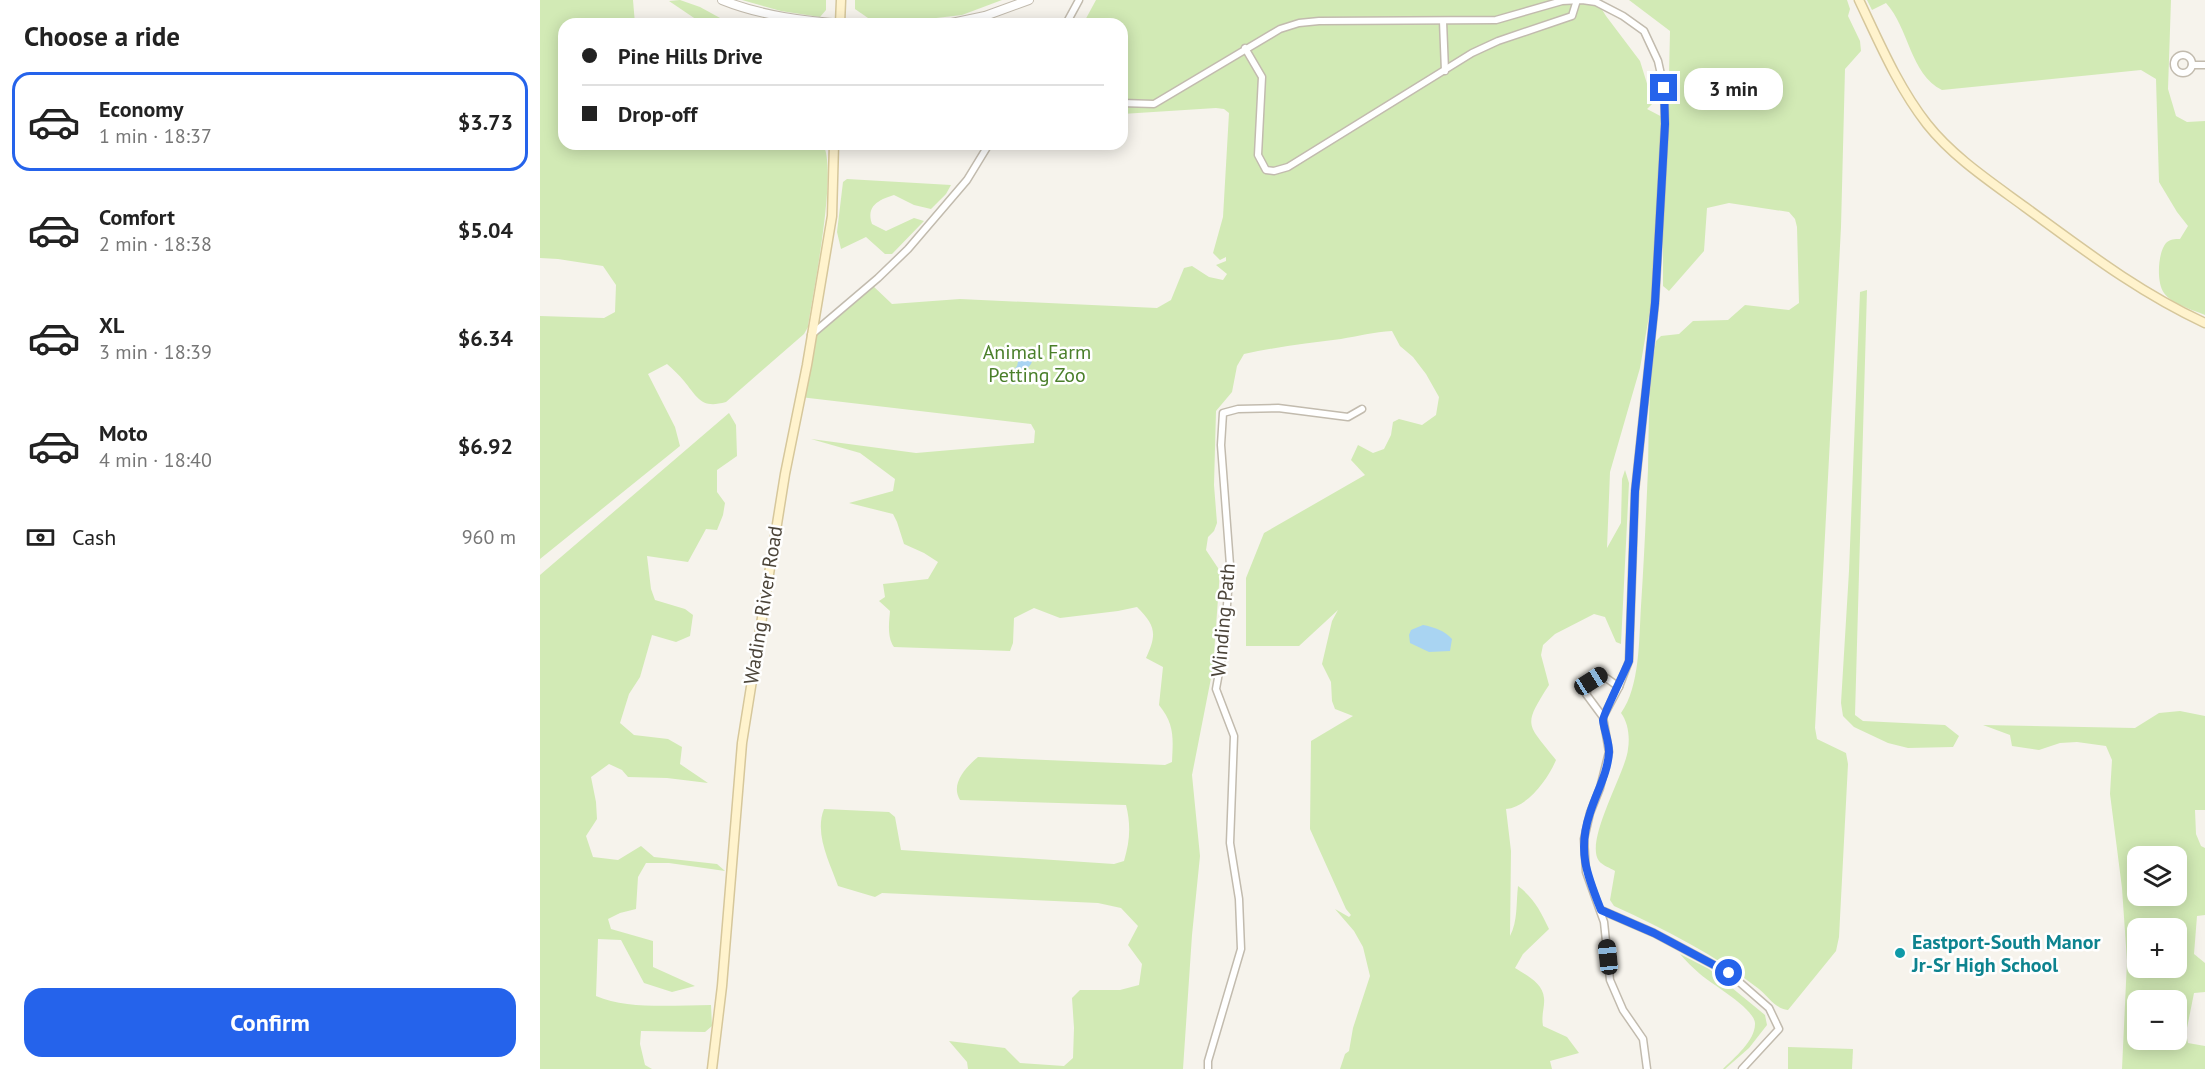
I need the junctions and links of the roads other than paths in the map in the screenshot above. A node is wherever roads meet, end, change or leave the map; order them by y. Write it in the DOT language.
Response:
graph roads {
  1 [pos="722,0"];
  2 [pos="841,0"];
  3 [pos="1029,0"];
  4 [pos="1078,0"];
  5 [pos="1577,0"];
  6 [pos="1859,0"];
  7 [pos="791,18"];
  8 [pos="840,18"];
  9 [pos="976,18"];
  10 [pos="1069,18"];
  11 [pos="1443,21"];
  12 [pos="1245,48"];
  13 [pos="2192,65"];
  14 [pos="2205,65"];
  15 [pos="1445,71"];
  16 [pos="1128,104"];
  17 [pos="834,150"];
  18 [pos="985,150"];
  19 [pos="2205,323"];
  20 [pos="810,335"];
  21 [pos="1362,409"];
  22 [pos="1619,687"];
  23 [pos="1603,717"];
  24 [pos="1601,910"];
  25 [pos="712,1069"];
  26 [pos="1208,1069"];
  27 [pos="1647,1069"];
  28 [pos="1742,1069"];
  1 -- 7 [label="street"];
  2 -- 8 [label="main road"];
  3 -- 9 [label="street"];
  4 -- 10 [label="street"];
  5 -- 11 [label="street"];
  5 -- 15 [label="street"];
  5 -- 22 [label="street"];
  6 -- 19 [label="main road"];
  11 -- 12 [label="street"];
  11 -- 15 [label="street"];
  12 -- 15 [label="street"];
  12 -- 16 [label="street"];
  13 -- 14 [label="street"];
  17 -- 20 [label="main road, Wading River Road"];
  18 -- 20 [label="street"];
  20 -- 25 [label="main road, Wading River Road"];
  21 -- 26 [label="street, Winding Path"];
  22 -- 23 [label="street"];
  22 -- 23 [label="street"];
  23 -- 24 [label="street"];
  24 -- 27 [label="street"];
  24 -- 28 [label="street"];
}
